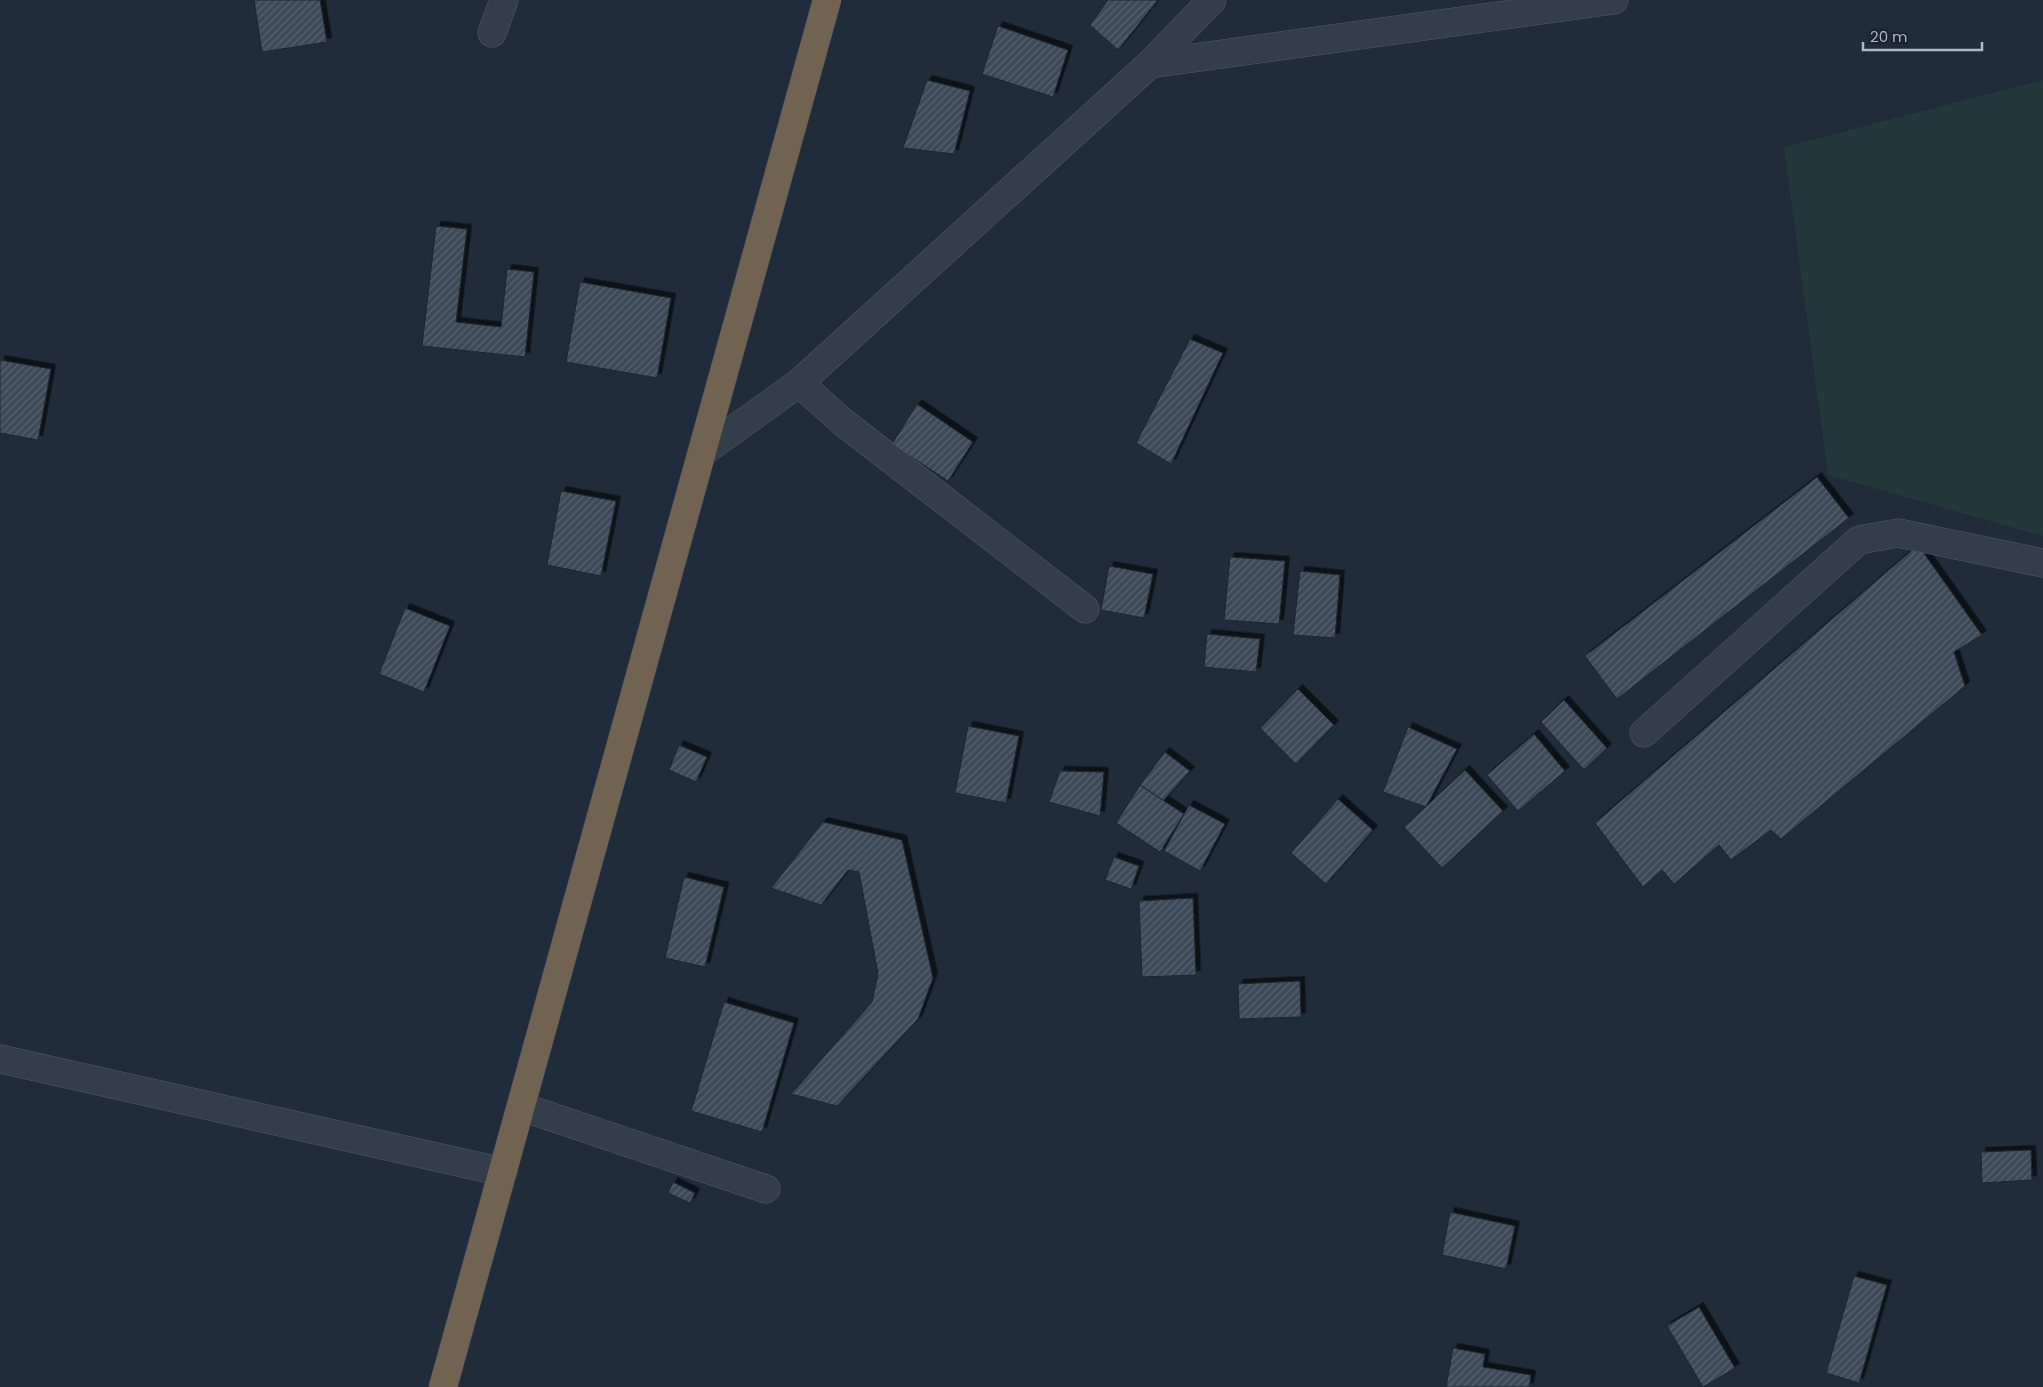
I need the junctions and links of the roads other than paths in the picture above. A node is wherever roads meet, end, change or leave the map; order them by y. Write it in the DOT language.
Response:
graph roads {
  1 [pos="504,0"];
  2 [pos="827,0"];
  3 [pos="1212,0"];
  4 [pos="1614,0"];
  5 [pos="492,33"];
  6 [pos="1150,64"];
  7 [pos="799,383"];
  8 [pos="704,451"];
  9 [pos="2043,563"];
  10 [pos="1085,608"];
  11 [pos="1644,733"];
  12 [pos="0,1059"];
  13 [pos="522,1107"];
  14 [pos="503,1172"];
  15 [pos="766,1189"];
  16 [pos="443,1387"];
  1 -- 5 [label="street"];
  2 -- 8 [label="highway"];
  3 -- 6 [label="street"];
  4 -- 6 [label="street"];
  6 -- 7 [label="street"];
  7 -- 8 [label="street"];
  7 -- 10 [label="street"];
  8 -- 13 [label="highway"];
  9 -- 11 [label="street"];
  12 -- 14 [label="street"];
  13 -- 14 [label="highway"];
  13 -- 15 [label="street"];
  14 -- 16 [label="highway"];
}
